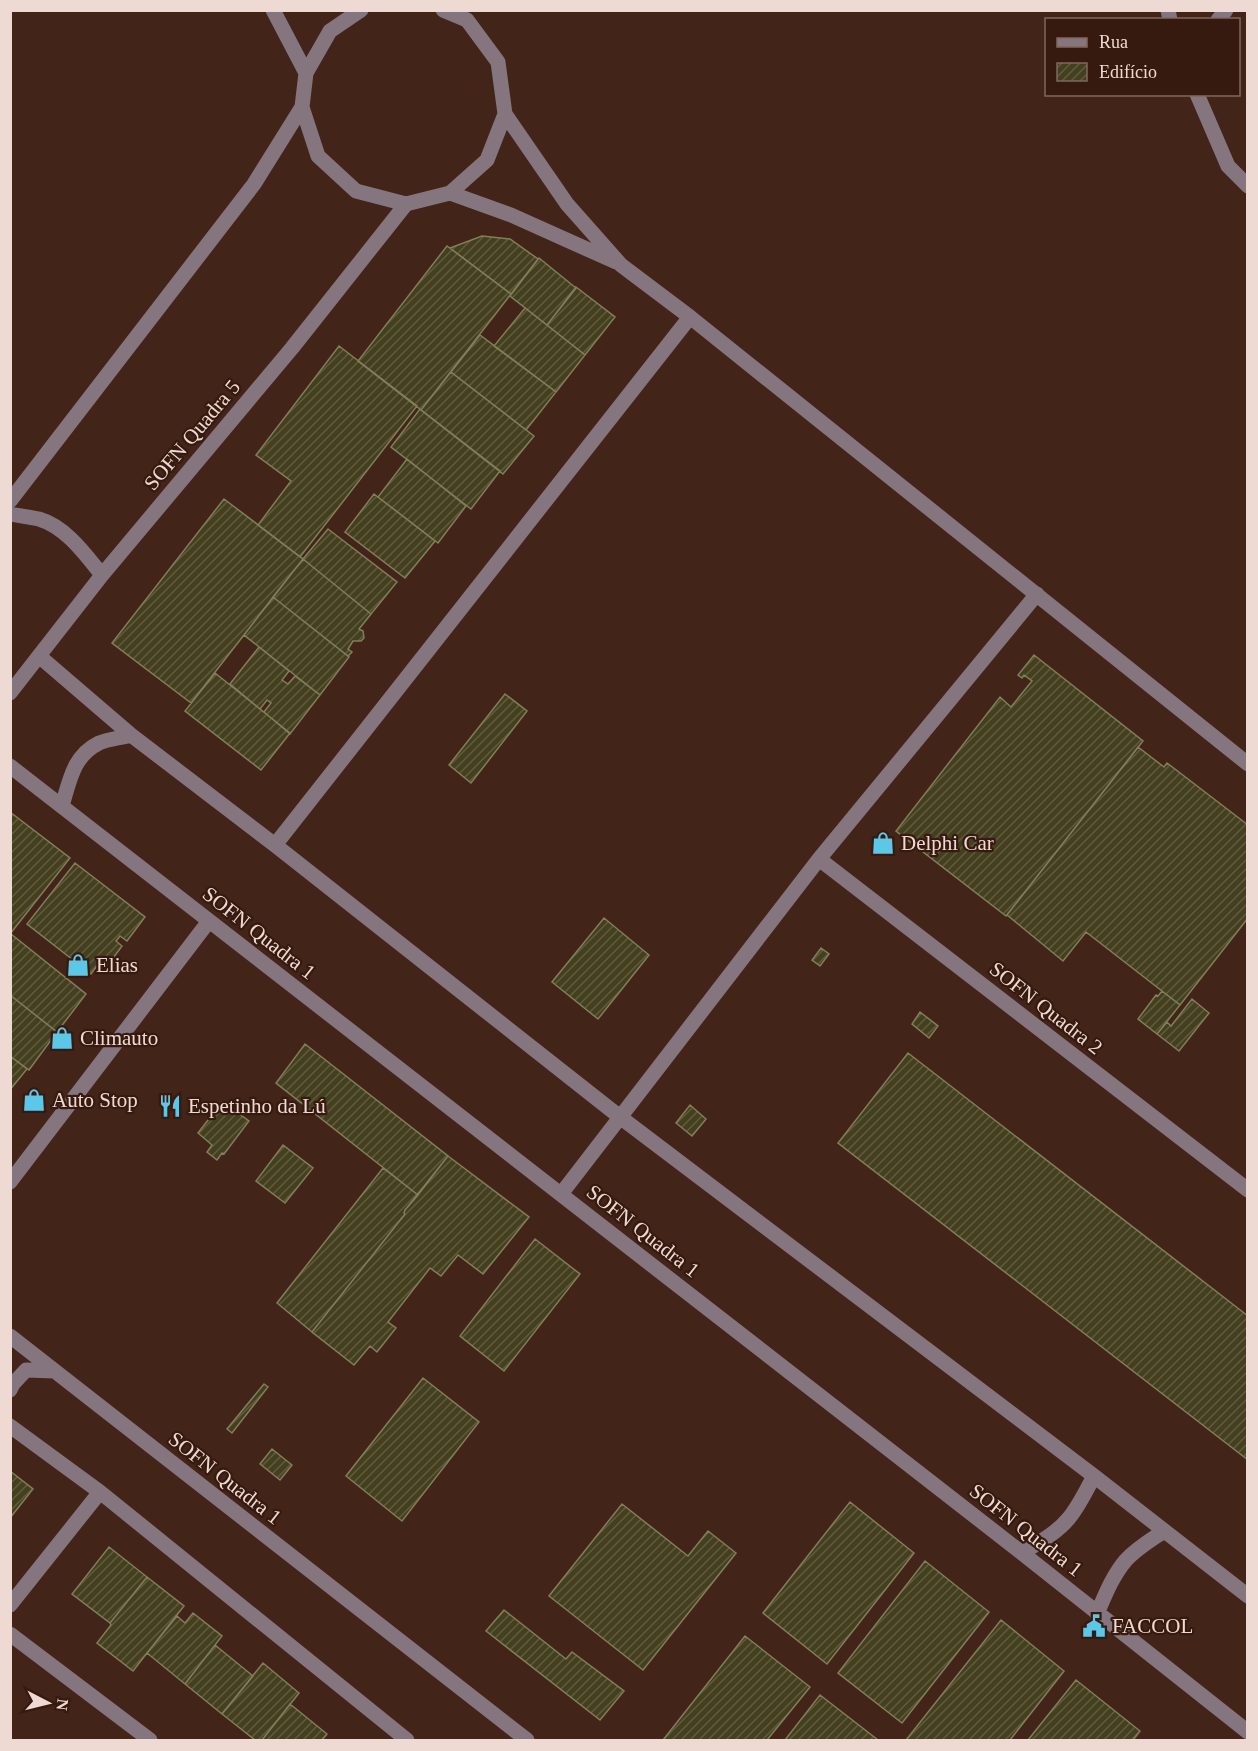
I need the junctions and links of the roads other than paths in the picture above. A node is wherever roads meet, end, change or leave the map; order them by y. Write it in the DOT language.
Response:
graph roads {
  1 [pos="273,10"];
  2 [pos="361,10"];
  3 [pos="443,10"];
  4 [pos="306,72"];
  5 [pos="1198,96"];
  6 [pos="302,107"];
  7 [pos="505,114"];
  8 [pos="1248,186"];
  9 [pos="450,193"];
  10 [pos="406,204"];
  11 [pos="621,265"];
  12 [pos="690,317"];
  13 [pos="10,501"];
  14 [pos="10,514"];
  15 [pos="102,575"];
  16 [pos="1037,594"];
  17 [pos="39,656"];
  18 [pos="10,693"];
  19 [pos="131,735"];
  20 [pos="1248,764"];
  21 [pos="10,766"];
  22 [pos="62,806"];
  23 [pos="276,845"];
  24 [pos="819,859"];
  25 [pos="209,921"];
  26 [pos="620,1117"];
  27 [pos="10,1182"];
  28 [pos="1248,1190"];
  29 [pos="561,1194"];
  30 [pos="10,1336"];
  31 [pos="55,1371"];
  32 [pos="10,1390"];
  33 [pos="11,1426"];
  34 [pos="1094,1476"];
  35 [pos="100,1492"];
  36 [pos="1164,1531"];
  37 [pos="1022,1553"];
  38 [pos="1248,1596"];
  39 [pos="10,1605"];
  40 [pos="1097,1614"];
  41 [pos="10,1634"];
  42 [pos="1248,1732"];
  43 [pos="150,1740"];
  44 [pos="407,1740"];
  45 [pos="527,1740"];
  1 -- 4 [label="street"];
  2 -- 4 [label="street"];
  3 -- 7 [label="street"];
  4 -- 6 [label="street"];
  5 -- 8 [label="street"];
  6 -- 10 [label="street"];
  6 -- 13 [label="street"];
  7 -- 9 [label="street"];
  7 -- 11 [label="street"];
  9 -- 10 [label="street"];
  9 -- 11 [label="street"];
  10 -- 15 [label="street, SOFN Quadra 5"];
  11 -- 12 [label="street"];
  12 -- 16 [label="street"];
  12 -- 23 [label="street"];
  14 -- 15 [label="street"];
  15 -- 17 [label="street, SOFN Quadra 5"];
  16 -- 20 [label="street"];
  16 -- 24 [label="street"];
  17 -- 18 [label="street, SOFN Quadra 5"];
  17 -- 19 [label="street"];
  19 -- 22 [label="street"];
  19 -- 23 [label="street"];
  21 -- 22 [label="street, SOFN Quadra 1"];
  22 -- 25 [label="street, SOFN Quadra 1"];
  23 -- 26 [label="street"];
  24 -- 26 [label="street"];
  24 -- 28 [label="street, SOFN Quadra 2"];
  25 -- 27 [label="street"];
  25 -- 29 [label="street, SOFN Quadra 1"];
  26 -- 29 [label="street"];
  26 -- 34 [label="street"];
  29 -- 37 [label="street, SOFN Quadra 1"];
  30 -- 31 [label="street, SOFN Quadra 1"];
  31 -- 32 [label="street"];
  31 -- 45 [label="street, SOFN Quadra 1"];
  33 -- 35 [label="street"];
  34 -- 36 [label="street"];
  34 -- 37 [label="street"];
  35 -- 39 [label="street"];
  35 -- 44 [label="street"];
  36 -- 38 [label="street"];
  36 -- 40 [label="street"];
  37 -- 40 [label="street, SOFN Quadra 1"];
  40 -- 42 [label="street, SOFN Quadra 1"];
  41 -- 43 [label="street"];
}
